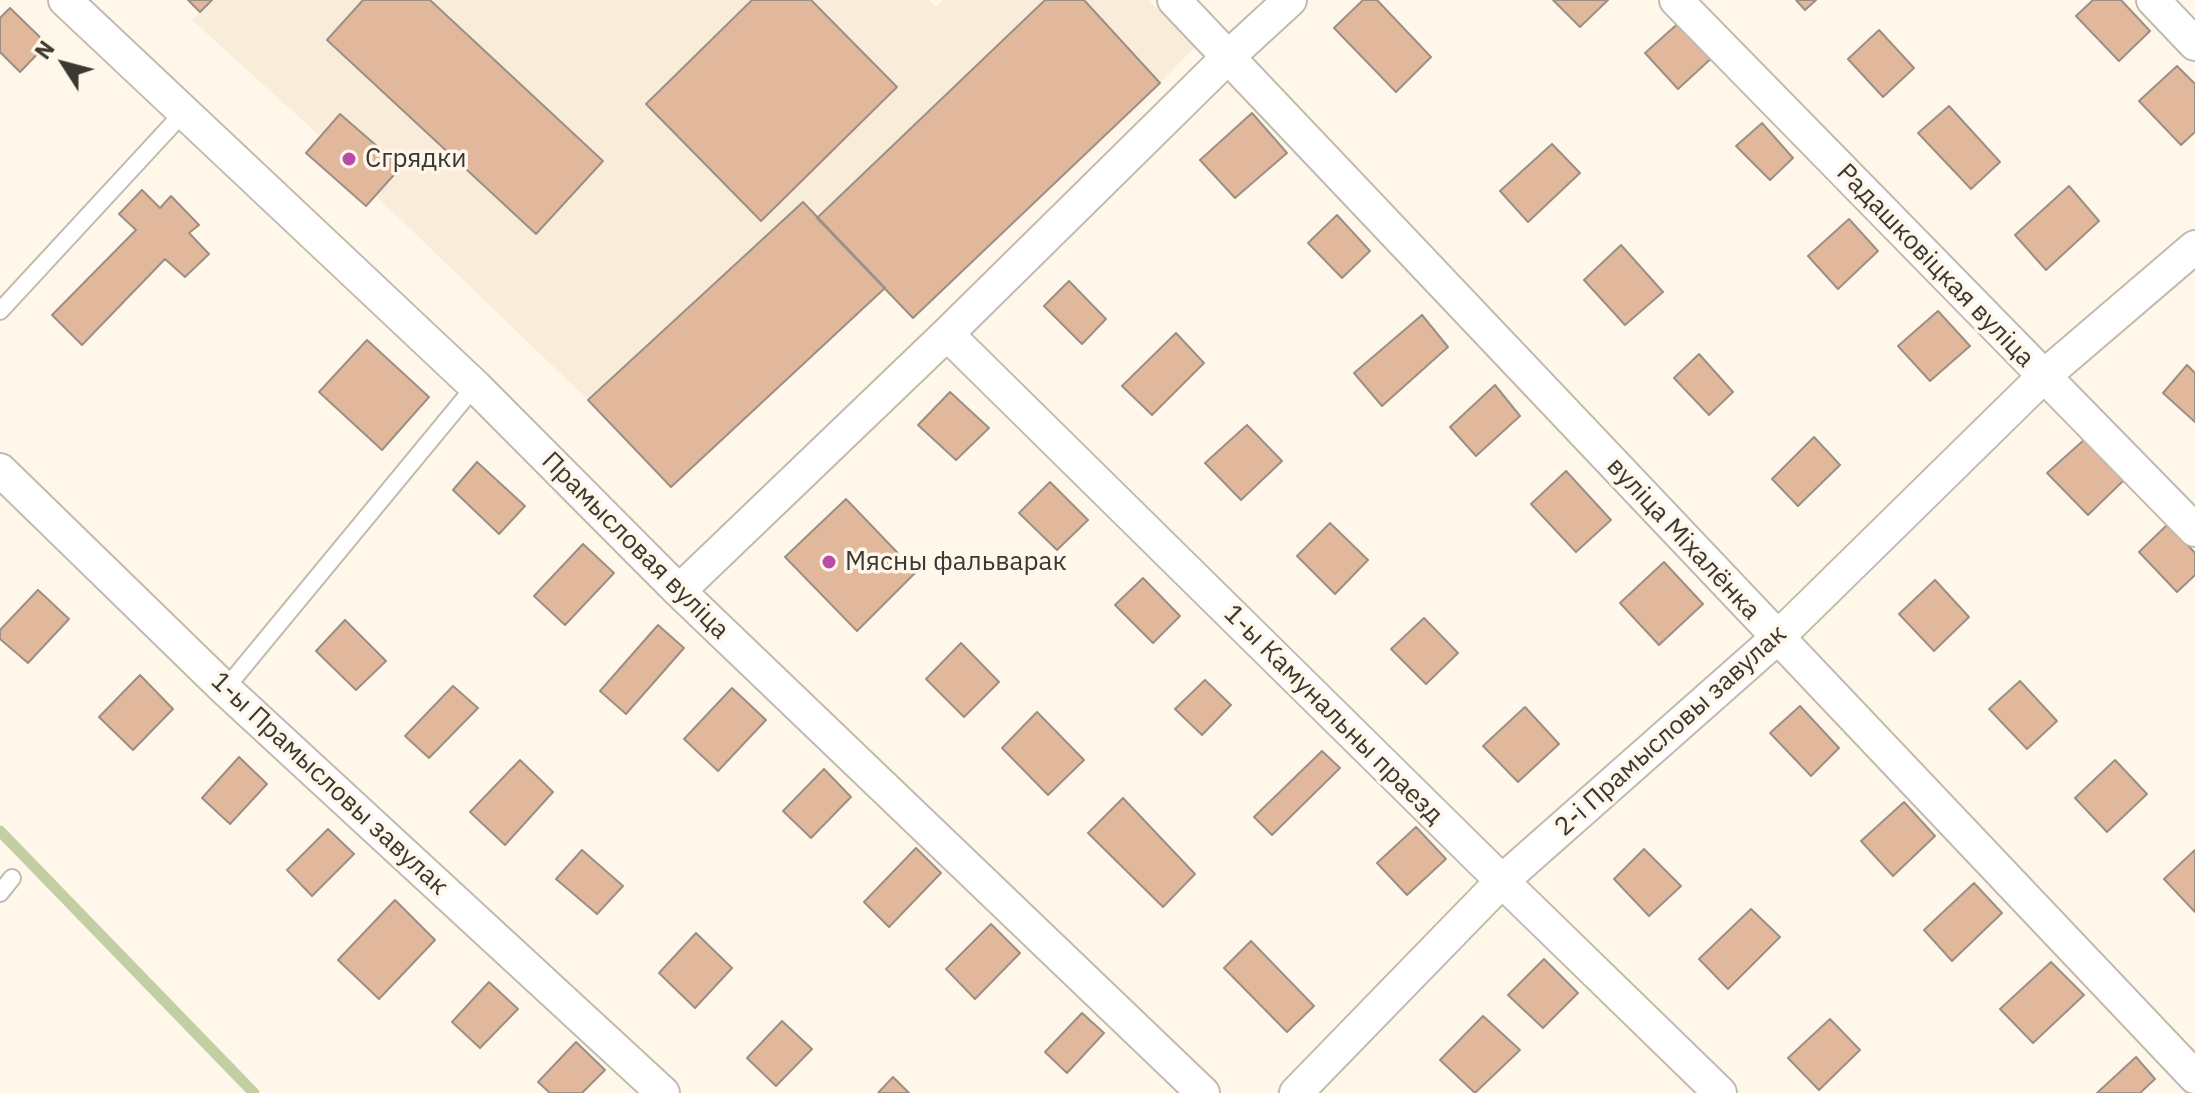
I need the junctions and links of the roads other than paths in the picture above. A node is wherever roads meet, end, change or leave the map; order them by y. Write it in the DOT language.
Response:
graph roads {
  1 [pos="65,0"];
  2 [pos="1174,0"];
  3 [pos="1290,0"];
  4 [pos="1676,0"];
  5 [pos="2153,0"];
  6 [pos="2195,44"];
  7 [pos="1228,57"];
  8 [pos="183,113"];
  9 [pos="2195,247"];
  10 [pos="0,311"];
  11 [pos="947,334"];
  12 [pos="2043,377"];
  13 [pos="475,386"];
  14 [pos="0,470"];
  15 [pos="2195,530"];
  16 [pos="679,591"];
  17 [pos="1777,638"];
  18 [pos="225,689"];
  19 [pos="12,878"];
  20 [pos="1502,881"];
  21 [pos="0,893"];
  22 [pos="2195,1077"];
  23 [pos="663,1093"];
  24 [pos="1203,1093"];
  25 [pos="1296,1093"];
  26 [pos="1720,1093"];
  1 -- 8 [label="street, Прамысловая вуліца"];
  2 -- 7 [label="street, вуліца Міхалёнка"];
  3 -- 7 [label="street"];
  4 -- 12 [label="street, Радашковіцкая вуліца"];
  5 -- 6 [label="street"];
  7 -- 11 [label="street"];
  7 -- 17 [label="street, вуліца Міхалёнка"];
  8 -- 10 [label="lane"];
  8 -- 13 [label="street, Прамысловая вуліца"];
  9 -- 12 [label="street, 2-і Прамысловы завулак"];
  11 -- 16 [label="street"];
  11 -- 20 [label="street, 1-ы Камунальны праезд"];
  12 -- 15 [label="street, Радашковіцкая вуліца"];
  12 -- 17 [label="street, 2-і Прамысловы завулак"];
  13 -- 16 [label="street, Прамысловая вуліца"];
  13 -- 18 [label="lane"];
  14 -- 18 [label="street, 1-ы Прамысловы завулак"];
  16 -- 24 [label="street, Прамысловая вуліца"];
  17 -- 20 [label="street, 2-і Прамысловы завулак"];
  17 -- 22 [label="street, вуліца Міхалёнка"];
  18 -- 23 [label="street, 1-ы Прамысловы завулак"];
  19 -- 21 [label="lane"];
  20 -- 25 [label="street, 2-і Прамысловы завулак"];
  20 -- 26 [label="street, 1-ы Камунальны праезд"];
}
